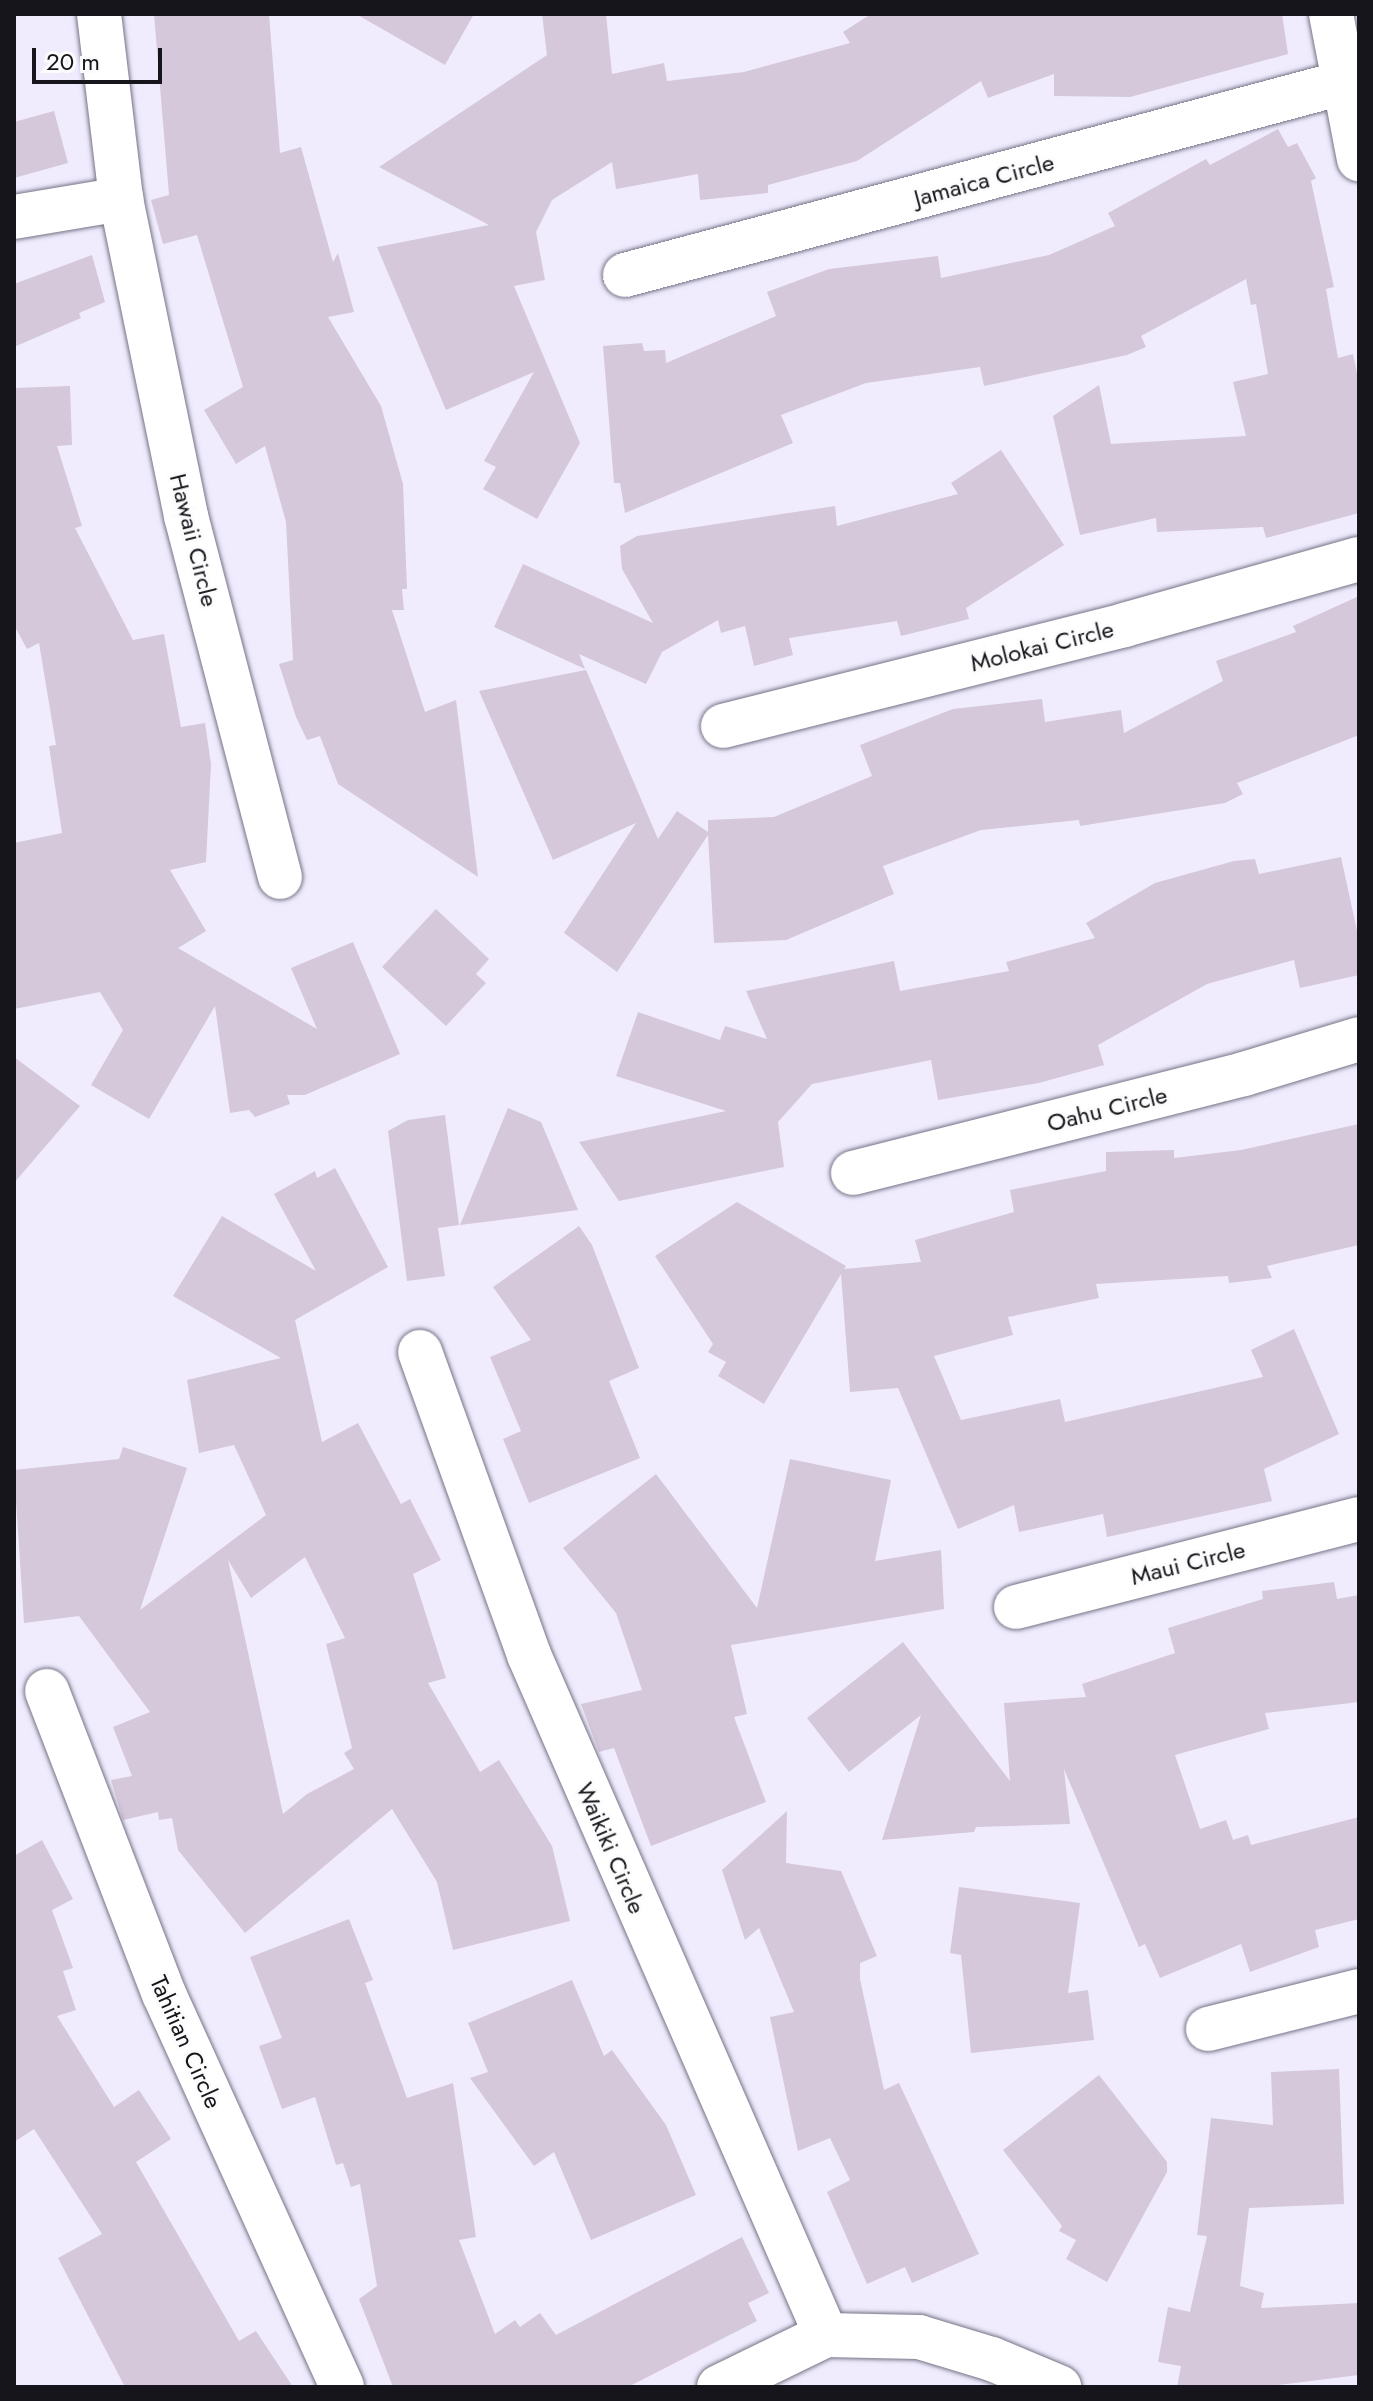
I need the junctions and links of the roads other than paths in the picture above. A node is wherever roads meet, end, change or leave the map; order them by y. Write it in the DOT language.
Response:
graph roads {
  1 [pos="99,14"];
  2 [pos="1331,14"];
  3 [pos="1342,83"];
  4 [pos="1359,159"];
  5 [pos="121,199"];
  6 [pos="14,217"];
  7 [pos="625,275"];
  8 [pos="1359,559"];
  9 [pos="723,726"];
  10 [pos="280,877"];
  11 [pos="1359,1039"];
  12 [pos="853,1173"];
  13 [pos="420,1352"];
  14 [pos="1359,1519"];
  15 [pos="1016,1607"];
  16 [pos="47,1691"];
  17 [pos="1359,1991"];
  18 [pos="1208,2029"];
  19 [pos="826,2335"];
  20 [pos="342,2387"];
  21 [pos="719,2387"];
  22 [pos="1059,2387"];
  1 -- 5 [label="street, Hawaii Circle"];
  2 -- 3 [label="street"];
  3 -- 4 [label="street"];
  3 -- 7 [label="street, Jamaica Circle"];
  5 -- 6 [label="street"];
  5 -- 10 [label="street, Hawaii Circle"];
  8 -- 9 [label="street, Molokai Circle"];
  11 -- 12 [label="street, Oahu Circle"];
  13 -- 19 [label="street, Waikiki Circle"];
  14 -- 15 [label="street, Maui Circle"];
  16 -- 20 [label="street, Tahitian Circle"];
  17 -- 18 [label="street"];
  19 -- 21 [label="street"];
  19 -- 22 [label="street"];
}
